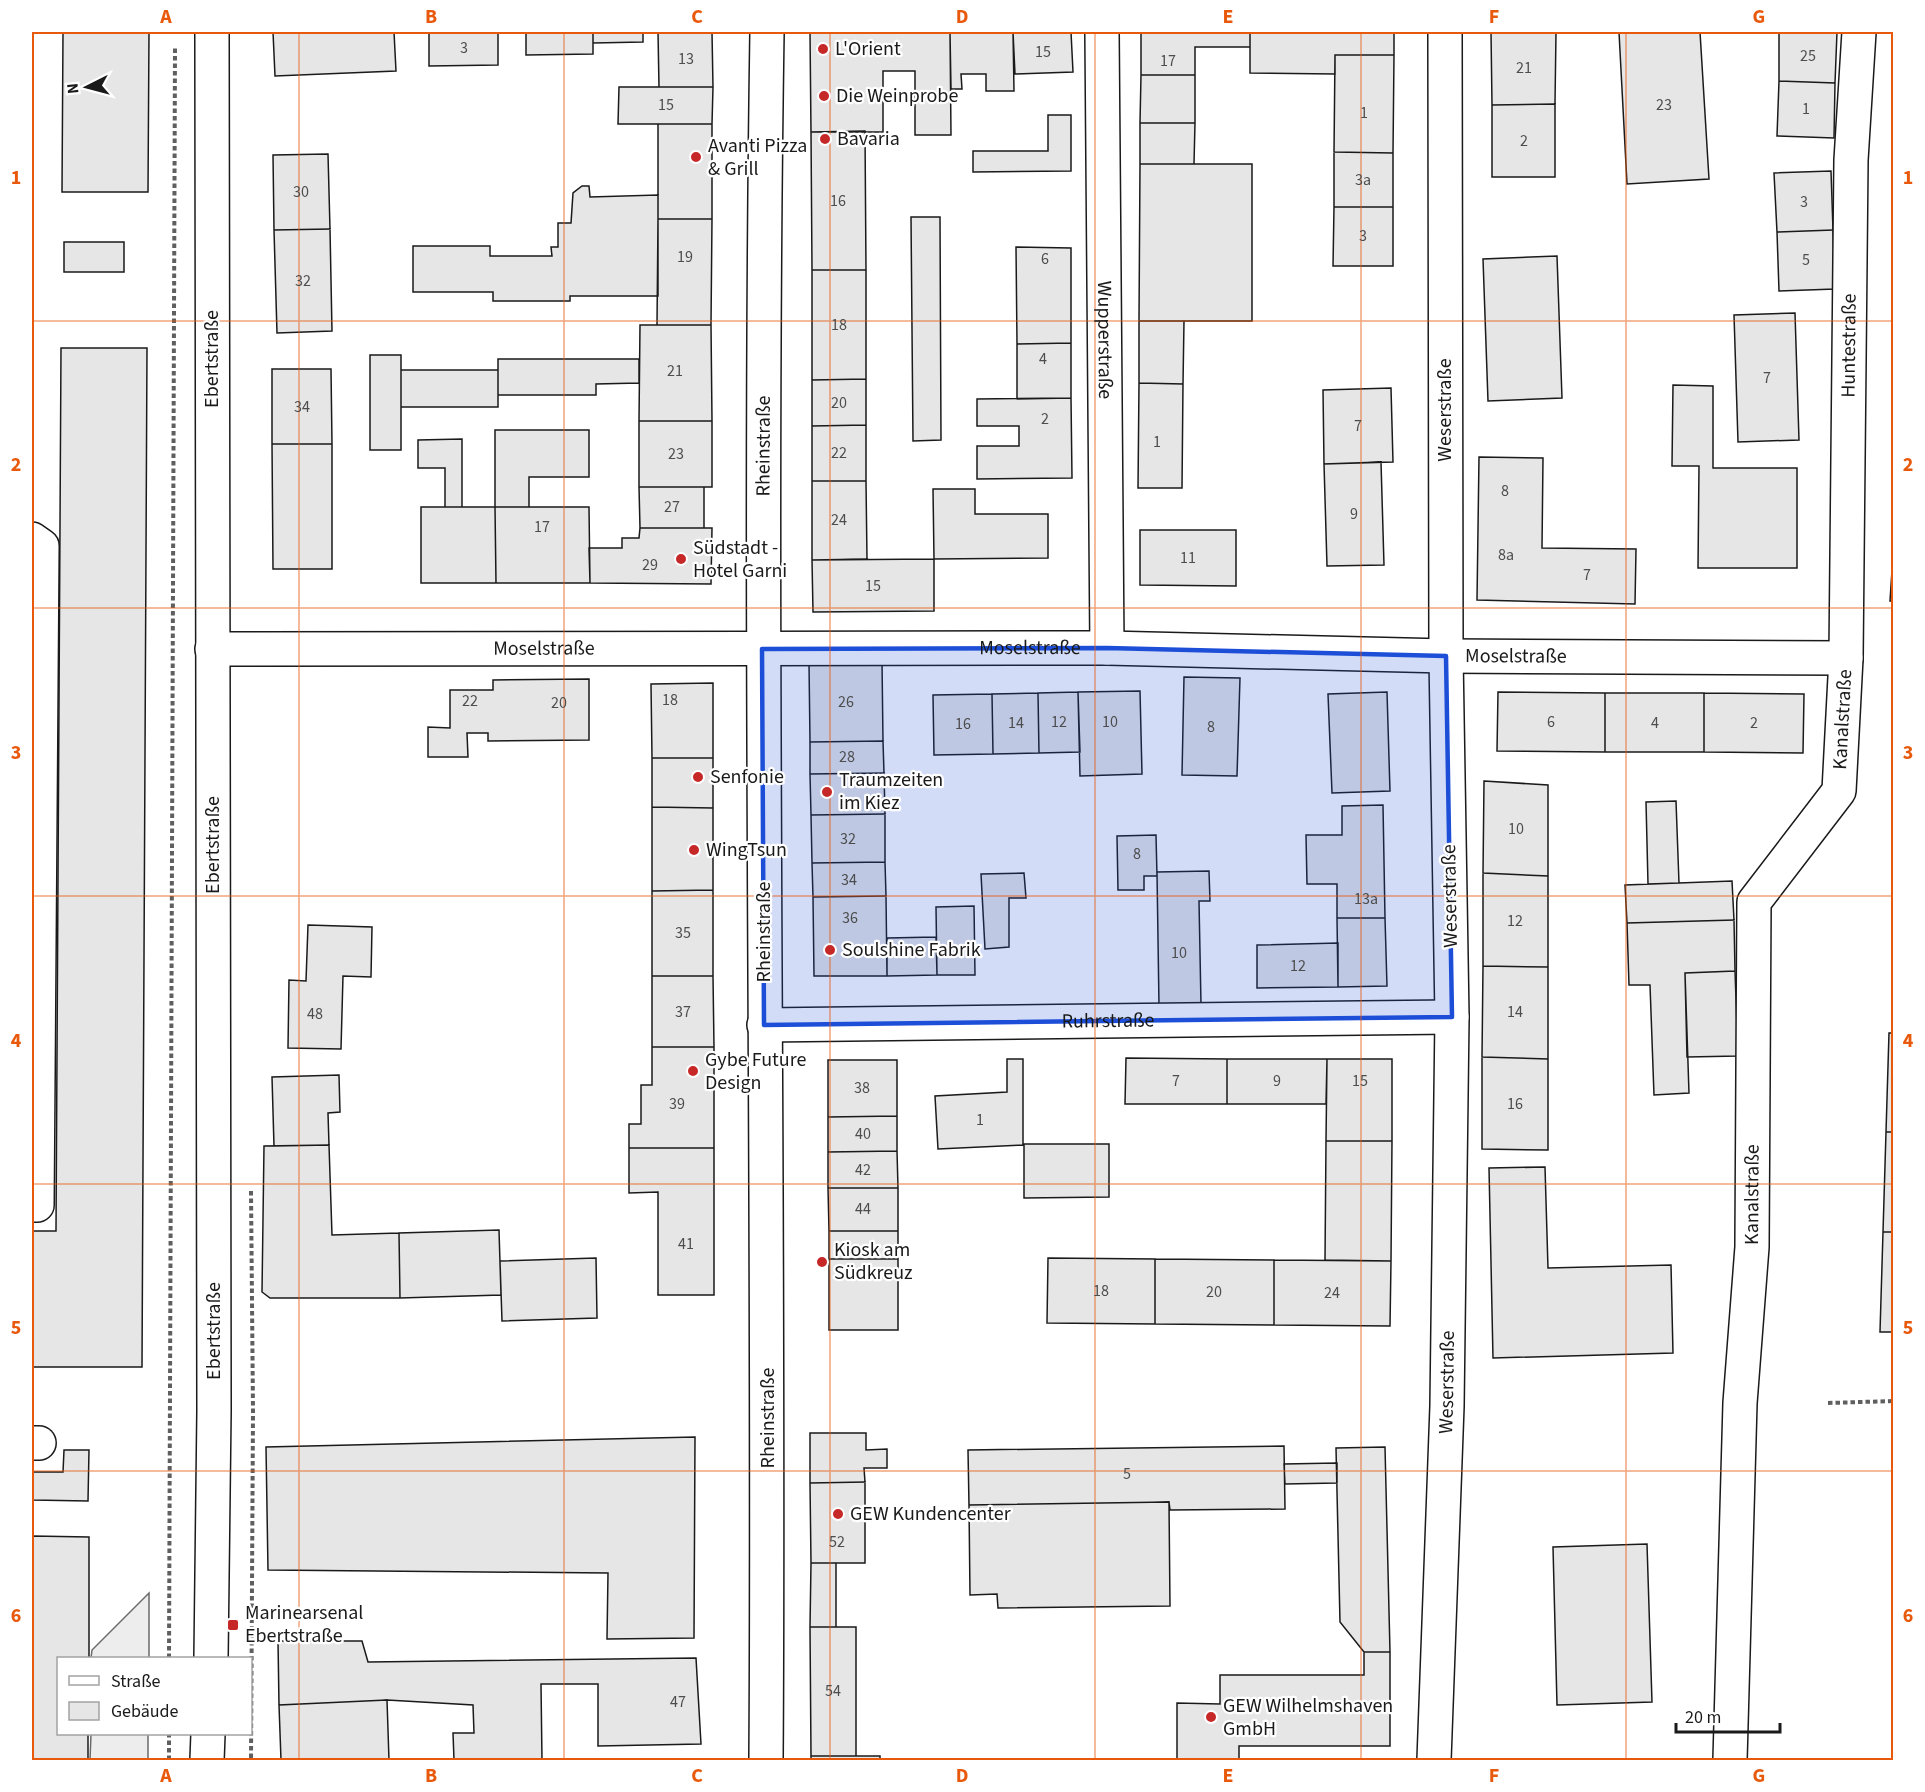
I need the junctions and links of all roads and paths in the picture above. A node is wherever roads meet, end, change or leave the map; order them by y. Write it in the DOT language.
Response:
graph roads {
  1 [pos="212,32"];
  2 [pos="767,32"];
  3 [pos="1102,32"];
  4 [pos="1445,32"];
  5 [pos="1859,32"];
  6 [pos="175,44"];
  7 [pos="32,539"];
  8 [pos="1107,648"];
  9 [pos="212,649"];
  10 [pos="762,649"];
  11 [pos="1446,656"];
  12 [pos="1846,658"];
  13 [pos="1452,1017"];
  14 [pos="764,1025"];
  15 [pos="32,1204"];
  16 [pos="1893,1401"];
  17 [pos="1828,1403"];
  18 [pos="169,1657"];
  19 [pos="211,1657"];
  20 [pos="169,1735"];
  21 [pos="208,1735"];
  22 [pos="169,1761"];
  23 [pos="207,1761"];
  24 [pos="766,1761"];
  25 [pos="1434,1761"];
  26 [pos="1730,1761"];
  1 -- 9 [label="street, Ebertstraße"];
  2 -- 10 [label="street, Rheinstraße"];
  3 -- 8 [label="street, Wupperstraße"];
  4 -- 11 [label="street, Weserstraße"];
  5 -- 12 [label="street, Huntestraße"];
  6 -- 18 [label="path"];
  7 -- 15 [label="street"];
  8 -- 10 [label="street, Moselstraße"];
  8 -- 11 [label="street, Moselstraße"];
  9 -- 10 [label="street, Moselstraße"];
  9 -- 19 [label="street, Ebertstraße"];
  10 -- 14 [label="street, Rheinstraße"];
  11 -- 12 [label="street, Moselstraße"];
  11 -- 13 [label="street, Weserstraße"];
  12 -- 26 [label="street, Kanalstraße"];
  13 -- 14 [label="street, Ruhrstraße"];
  13 -- 25 [label="street, Weserstraße"];
  14 -- 24 [label="street, Rheinstraße"];
  16 -- 17 [label="path"];
  20 -- 22 [label="path"];
  21 -- 23 [label="street"];
}
